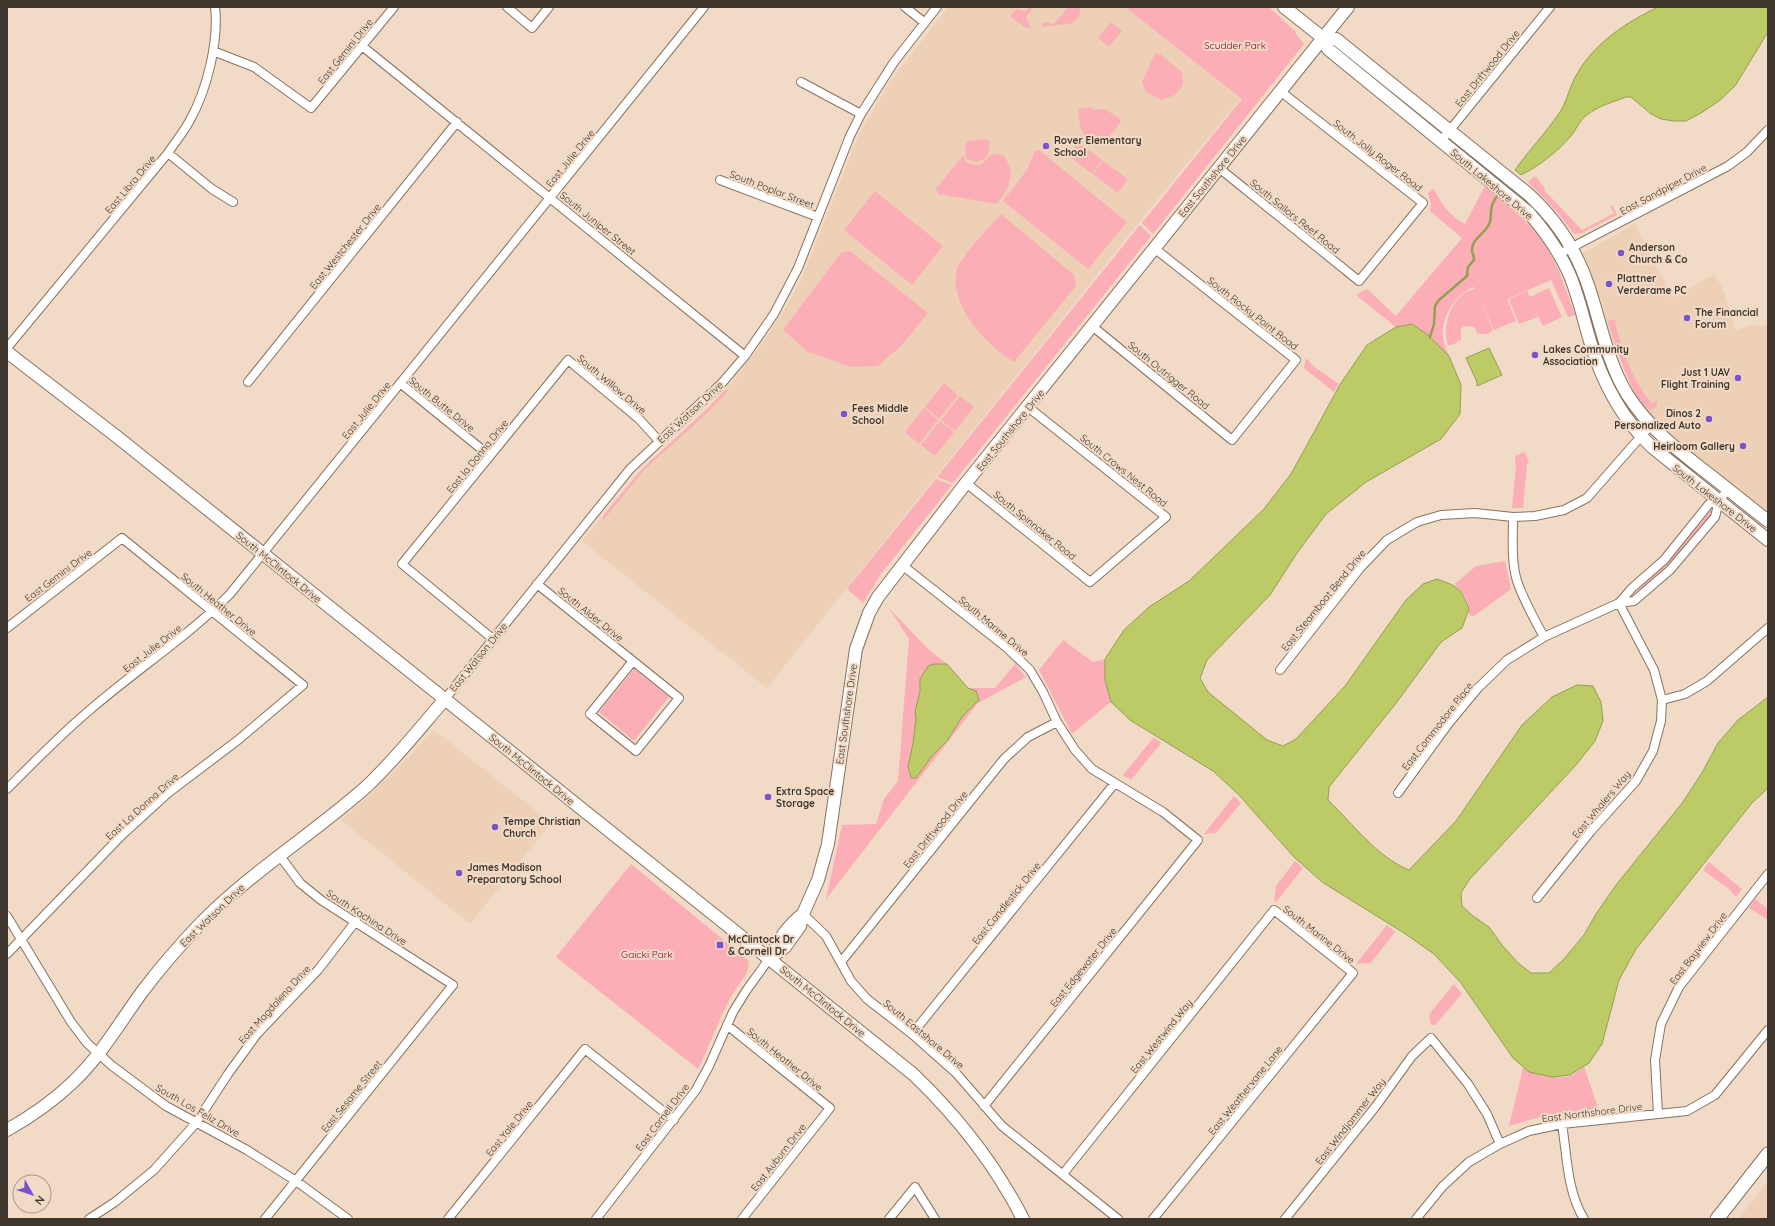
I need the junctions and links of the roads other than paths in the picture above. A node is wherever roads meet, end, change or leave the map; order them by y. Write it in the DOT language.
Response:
graph roads {
  1 [pos="215,7"];
  2 [pos="394,7"];
  3 [pos="507,7"];
  4 [pos="549,7"];
  5 [pos="704,7"];
  6 [pos="905,7"];
  7 [pos="937,7"];
  8 [pos="1284,7"];
  9 [pos="1348,7"];
  10 [pos="1550,7"];
  11 [pos="925,23"];
  12 [pos="1323,38"];
  13 [pos="362,46"];
  14 [pos="213,51"];
  15 [pos="801,82"];
  16 [pos="1280,91"];
  17 [pos="861,114"];
  18 [pos="457,122"];
  19 [pos="1450,130"];
  20 [pos="1768,130"];
  21 [pos="1441,141"];
  22 [pos="168,153"];
  23 [pos="1219,168"];
  24 [pos="720,180"];
  25 [pos="551,197"];
  26 [pos="233,202"];
  27 [pos="818,217"];
  28 [pos="1154,248"];
  29 [pos="1572,248"];
  30 [pos="1559,254"];
  31 [pos="1359,281"];
  32 [pos="1597,315"];
  33 [pos="1584,319"];
  34 [pos="1092,326"];
  35 [pos="7,348"];
  36 [pos="7,352"];
  37 [pos="745,356"];
  38 [pos="568,360"];
  39 [pos="248,382"];
  40 [pos="400,383"];
  41 [pos="1028,407"];
  42 [pos="1650,426"];
  43 [pos="1641,436"];
  44 [pos="1232,440"];
  45 [pos="659,441"];
  46 [pos="490,456"];
  47 [pos="966,483"];
  48 [pos="1728,489"];
  49 [pos="1719,501"];
  50 [pos="1513,517"];
  51 [pos="1768,521"];
  52 [pos="122,538"];
  53 [pos="1768,540"];
  54 [pos="263,554"];
  55 [pos="902,565"];
  56 [pos="1090,582"];
  57 [pos="537,584"];
  58 [pos="1618,602"];
  59 [pos="212,612"];
  60 [pos="7,628"];
  61 [pos="1768,628"];
  62 [pos="1544,637"];
  63 [pos="493,639"];
  64 [pos="633,661"];
  65 [pos="1280,670"];
  66 [pos="303,685"];
  67 [pos="445,699"];
  68 [pos="1662,700"];
  69 [pos="1057,722"];
  70 [pos="1116,783"];
  71 [pos="7,789"];
  72 [pos="1398,793"];
  73 [pos="1198,840"];
  74 [pos="280,856"];
  75 [pos="1768,874"];
  76 [pos="1537,898"];
  77 [pos="1274,910"];
  78 [pos="803,914"];
  79 [pos="7,916"];
  80 [pos="356,921"];
  81 [pos="21,940"];
  82 [pos="7,954"];
  83 [pos="769,959"];
  84 [pos="841,962"];
  85 [pos="1353,973"];
  86 [pos="453,985"];
  87 [pos="727,1025"];
  88 [pos="1768,1030"];
  89 [pos="912,1034"];
  90 [pos="98,1053"];
  91 [pos="984,1106"];
  92 [pos="830,1108"];
  93 [pos="1658,1114"];
  94 [pos="674,1120"];
  95 [pos="196,1123"];
  96 [pos="1562,1124"];
  97 [pos="7,1130"];
  98 [pos="1500,1144"];
  99 [pos="1768,1154"];
  100 [pos="1063,1174"];
  101 [pos="296,1181"];
  102 [pos="89,1219"];
  103 [pos="265,1219"];
  104 [pos="348,1219"];
  105 [pos="448,1219"];
  106 [pos="596,1219"];
  107 [pos="742,1219"];
  108 [pos="889,1219"];
  109 [pos="935,1219"];
  110 [pos="1023,1219"];
  111 [pos="1118,1219"];
  112 [pos="1154,1219"];
  113 [pos="1285,1219"];
  114 [pos="1416,1219"];
  115 [pos="1584,1219"];
  116 [pos="1717,1219"];
  1 -- 14 [label="street, East Libra Drive"];
  2 -- 13 [label="street, East Gemini Drive"];
  3 -- 4 [label="street"];
  5 -- 25 [label="street, East Julie Drive"];
  6 -- 11 [label="street"];
  7 -- 11 [label="street, East Watson Drive"];
  8 -- 12 [label="street, South Lakeshore Drive"];
  9 -- 12 [label="street, East Southshore Drive"];
  10 -- 19 [label="street, East Driftwood Drive"];
  11 -- 17 [label="street, East Watson Drive"];
  12 -- 16 [label="street, East Southshore Drive"];
  12 -- 19 [label="street, South Lakeshore Drive"];
  12 -- 21 [label="street, South Lakeshore Drive"];
  13 -- 14 [label="street, East Gemini Drive"];
  13 -- 18 [label="street, South Juniper Street"];
  14 -- 22 [label="street, East Libra Drive"];
  15 -- 17 [label="street"];
  16 -- 23 [label="street, East Southshore Drive"];
  16 -- 31 [label="street, South Jolly Roger Road"];
  17 -- 27 [label="street, East Watson Drive"];
  18 -- 25 [label="street, South Juniper Street"];
  18 -- 39 [label="street, East Westchester Drive"];
  19 -- 21 [label="street, East Driftwood Drive"];
  19 -- 29 [label="street, South Lakeshore Drive"];
  20 -- 29 [label="street, East Sandpiper Drive"];
  21 -- 30 [label="street, South Lakeshore Drive"];
  22 -- 26 [label="street"];
  22 -- 35 [label="street, East Libra Drive"];
  23 -- 28 [label="street, East Southshore Drive"];
  23 -- 31 [label="street, South Sailors Reef Road"];
  24 -- 27 [label="street, South Poplar Street"];
  25 -- 37 [label="street, South Juniper Street"];
  25 -- 40 [label="street, East Julie Drive"];
  27 -- 37 [label="street, East Watson Drive"];
  28 -- 34 [label="street, East Southshore Drive"];
  28 -- 44 [label="street, South Rocky Point Road"];
  29 -- 30 [label="street, East Sandpiper Drive"];
  29 -- 32 [label="street, South Lakeshore Drive"];
  30 -- 33 [label="street, South Lakeshore Drive"];
  32 -- 33 [label="street"];
  32 -- 42 [label="street, South Lakeshore Drive"];
  33 -- 43 [label="street, South Lakeshore Drive"];
  34 -- 41 [label="street, East Southshore Drive"];
  34 -- 44 [label="street, South Outrigger Road"];
  36 -- 54 [label="street, South McClintock Drive"];
  37 -- 45 [label="street, East Watson Drive"];
  38 -- 45 [label="street, South Willow Drive"];
  38 -- 46 [label="street, East la Donna Drive"];
  40 -- 46 [label="street, South Butte Drive"];
  40 -- 54 [label="street, East Julie Drive"];
  41 -- 47 [label="street, East Southshore Drive"];
  41 -- 56 [label="street, South Crows Nest Road"];
  42 -- 43 [label="street, East Steamboat Bend Drive"];
  42 -- 48 [label="street, South Lakeshore Drive"];
  43 -- 49 [label="street, South Lakeshore Drive"];
  43 -- 50 [label="street, East Steamboat Bend Drive"];
  45 -- 57 [label="street, East Watson Drive"];
  46 -- 63 [label="street, East la Donna Drive"];
  47 -- 55 [label="street, East Southshore Drive"];
  47 -- 56 [label="street, South Spinnaker Road"];
  48 -- 49 [label="street, East Commodore Place"];
  48 -- 51 [label="street, South Lakeshore Drive"];
  49 -- 53 [label="street, South Lakeshore Drive"];
  49 -- 58 [label="street, East Commodore Place"];
  49 -- 58 [label="street, East Commodore Place"];
  50 -- 62 [label="street"];
  50 -- 65 [label="street, East Steamboat Bend Drive"];
  52 -- 59 [label="street, South Heather Drive"];
  52 -- 60 [label="street, East Gemini Drive"];
  54 -- 59 [label="street, East Julie Drive"];
  54 -- 67 [label="street, South McClintock Drive"];
  55 -- 69 [label="street, South Marine Drive"];
  55 -- 78 [label="street, East Southshore Drive"];
  57 -- 63 [label="street, East Watson Drive"];
  57 -- 64 [label="street, South Alder Drive"];
  58 -- 62 [label="street, East Commodore Place"];
  58 -- 68 [label="street, East Whalers Way"];
  59 -- 66 [label="street, South Heather Drive"];
  59 -- 71 [label="street, East Julie Drive"];
  61 -- 68 [label="street"];
  62 -- 72 [label="street, East Commodore Place"];
  63 -- 67 [label="street, East Watson Drive"];
  64 -- 64 [label="street, South Alder Drive"];
  66 -- 81 [label="street, East La Donna Drive"];
  67 -- 74 [label="street, East Watson Drive"];
  67 -- 83 [label="street, South McClintock Drive"];
  68 -- 76 [label="street, East Whalers Way"];
  69 -- 70 [label="street, South Marine Drive"];
  69 -- 84 [label="street, East Driftwood Drive"];
  70 -- 73 [label="street, South Marine Drive"];
  70 -- 89 [label="street, East Candlestick Drive"];
  73 -- 91 [label="street, East Edgewater Drive"];
  74 -- 80 [label="street, South Kachina Drive"];
  74 -- 90 [label="street, East Watson Drive"];
  75 -- 93 [label="street, East Bayview Drive"];
  77 -- 85 [label="street, South Marine Drive"];
  77 -- 100 [label="street, East Westwind Way"];
  78 -- 83 [label="street, East Southshore Drive"];
  78 -- 84 [label="street, South Eastshore Drive"];
  79 -- 81 [label="street, South Los Feliz Drive"];
  80 -- 86 [label="street, South Kachina Drive"];
  80 -- 95 [label="street, East Magdalena Drive"];
  81 -- 82 [label="street, East La Donna Drive"];
  81 -- 90 [label="street, South Los Feliz Drive"];
  83 -- 87 [label="street, East Cornell Drive"];
  83 -- 110 [label="street, South McClintock Drive"];
  84 -- 89 [label="street, South Eastshore Drive"];
  85 -- 112 [label="street, East Weathervane Lane"];
  86 -- 101 [label="street, East Sesame Street"];
  87 -- 92 [label="street, South Heather Drive"];
  87 -- 94 [label="street, East Cornell Drive"];
  88 -- 93 [label="street, East Northshore Drive"];
  89 -- 91 [label="street, South Eastshore Drive"];
  90 -- 95 [label="street, South Los Feliz Drive"];
  90 -- 97 [label="street, East Watson Drive"];
  91 -- 100 [label="street, South Eastshore Drive"];
  92 -- 107 [label="street, East Auburn Drive"];
  93 -- 96 [label="street, East Northshore Drive"];
  94 -- 105 [label="street, East Yale Drive"];
  94 -- 106 [label="street, East Cornell Drive"];
  95 -- 101 [label="street, South Los Feliz Drive"];
  95 -- 102 [label="street, East Magdalena Drive"];
  96 -- 98 [label="street, East Northshore Drive"];
  96 -- 115 [label="street"];
  98 -- 113 [label="street, East Windjammer Way"];
  98 -- 114 [label="street, East Northshore Drive"];
  99 -- 116 [label="main road"];
  100 -- 111 [label="street, South Eastshore Drive"];
  101 -- 103 [label="street, East Sesame Street"];
  101 -- 104 [label="street, South Los Feliz Drive"];
  108 -- 109 [label="street"];
}
